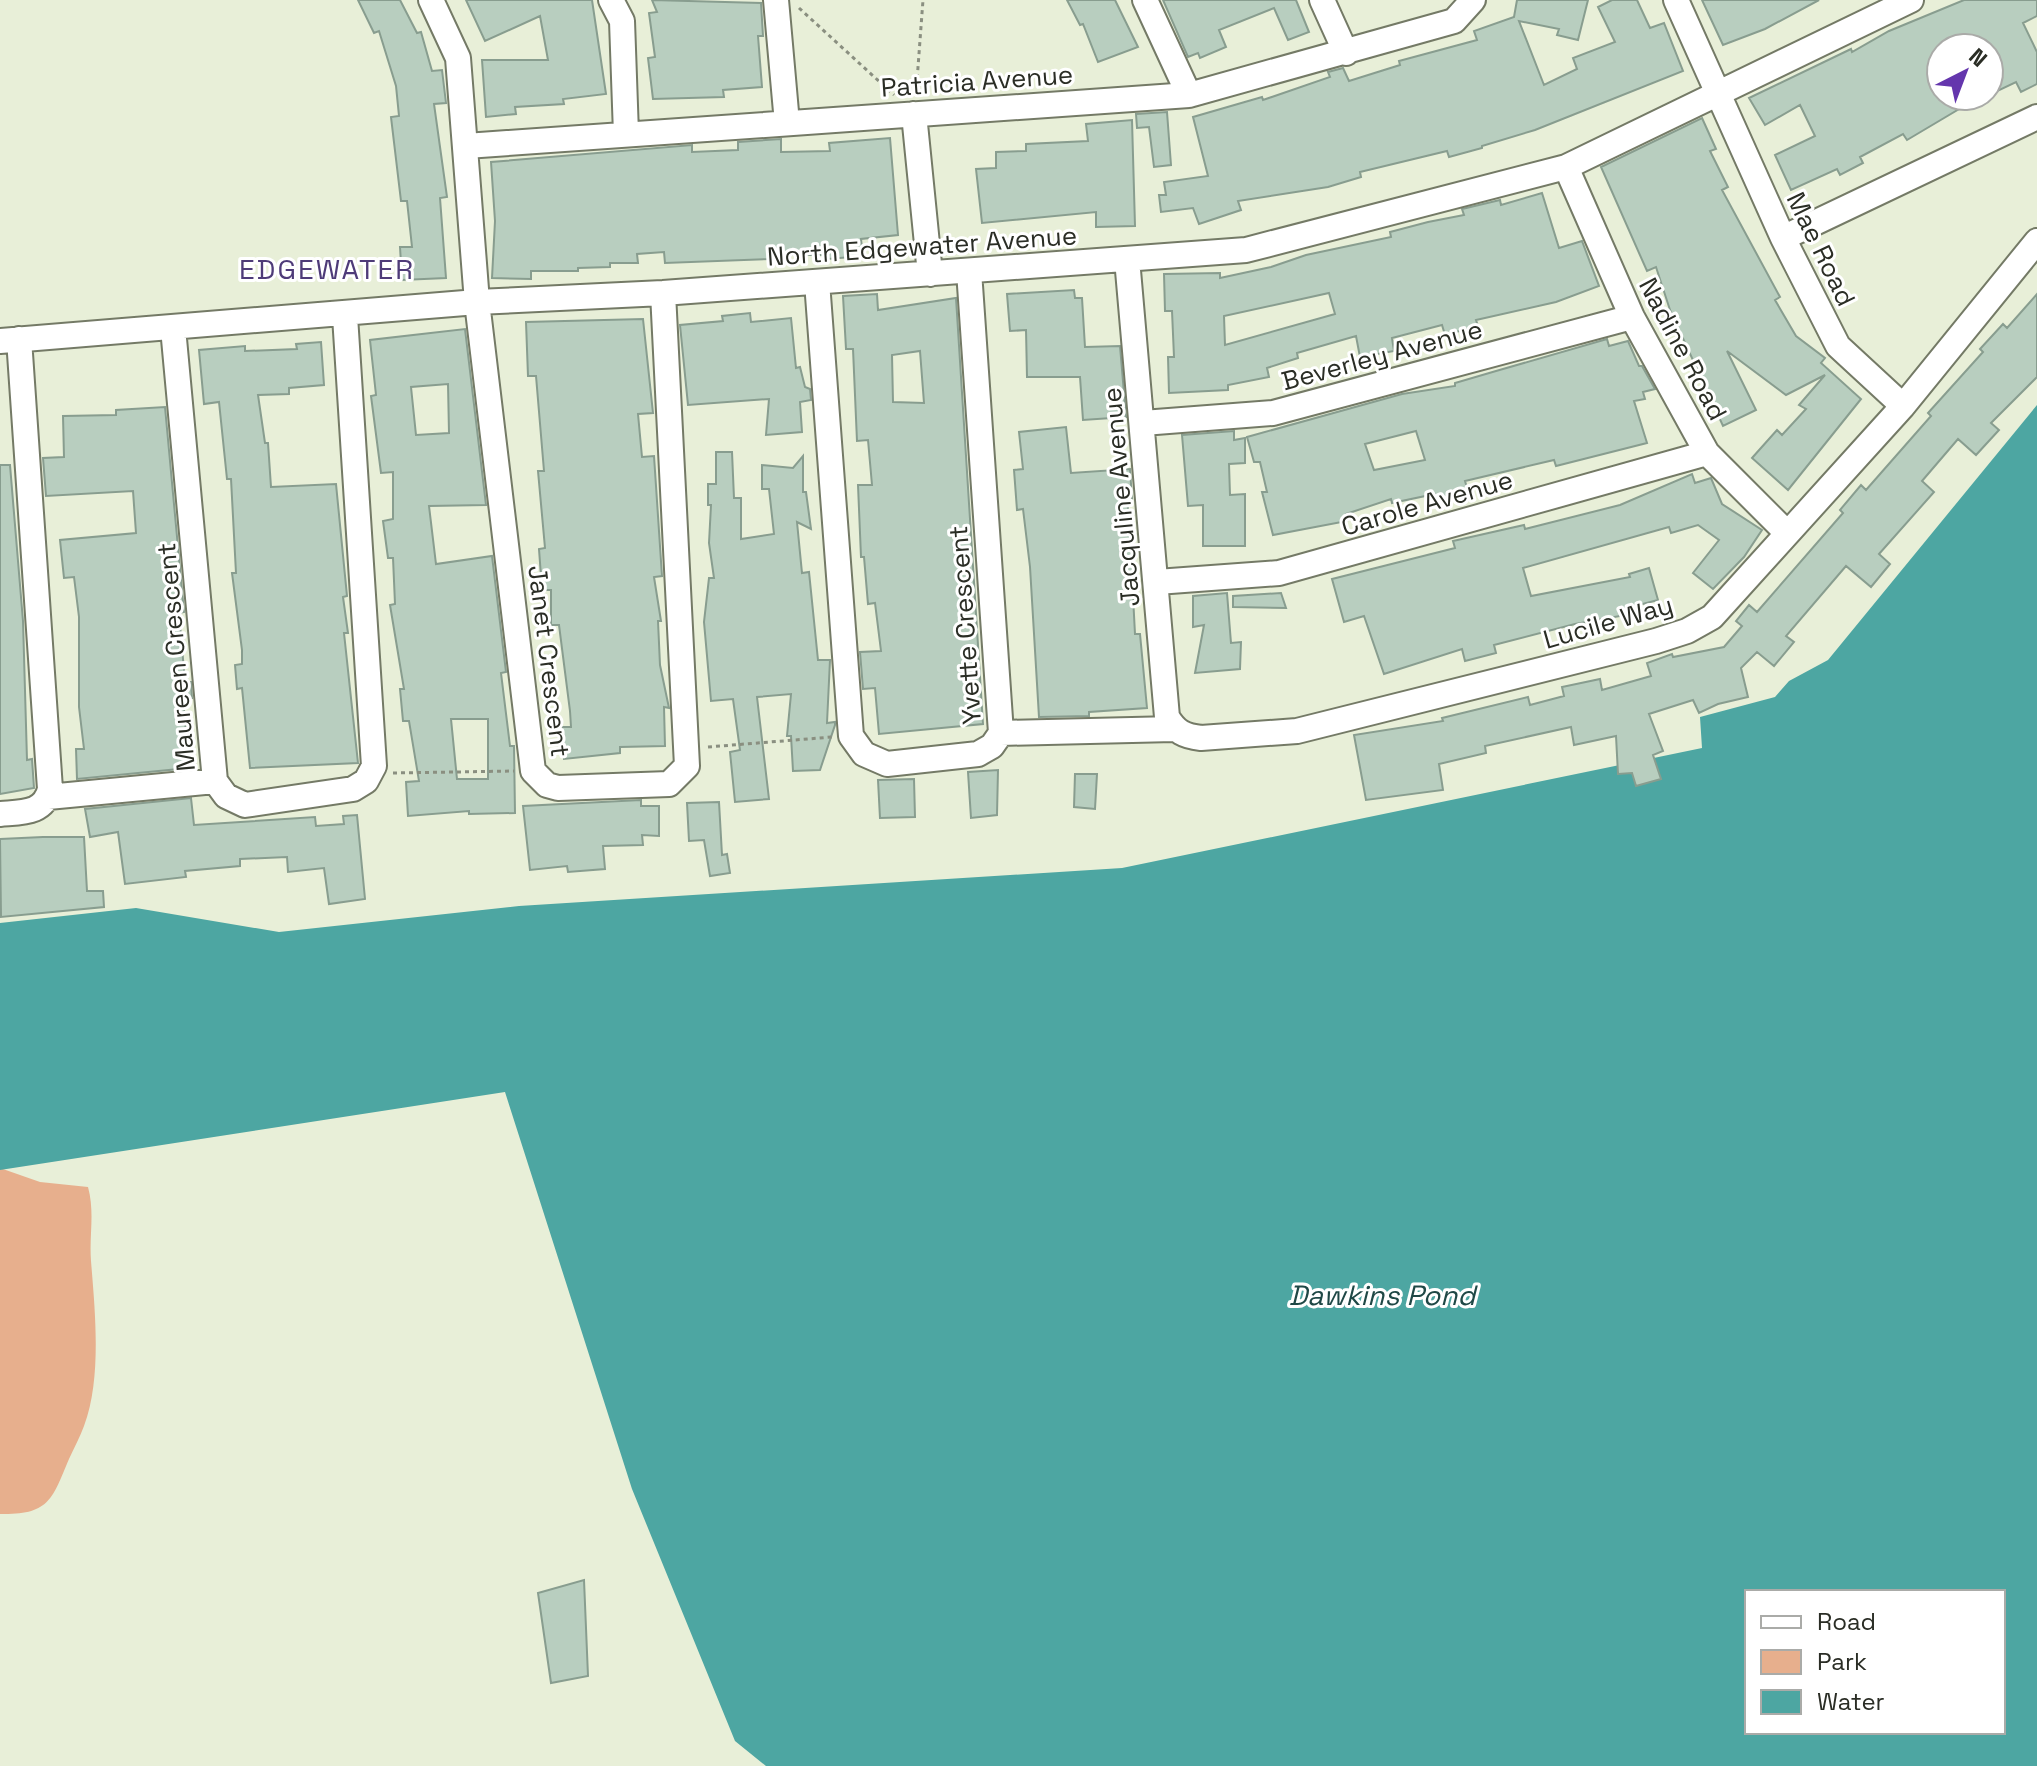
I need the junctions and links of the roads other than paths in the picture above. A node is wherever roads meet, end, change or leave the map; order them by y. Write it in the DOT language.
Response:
graph roads {
  1 [pos="431,0"];
  2 [pos="611,0"];
  3 [pos="776,0"];
  4 [pos="1145,0"];
  5 [pos="1322,0"];
  6 [pos="1473,0"];
  7 [pos="1676,0"];
  8 [pos="1911,0"];
  9 [pos="1346,53"];
  10 [pos="1189,95"];
  11 [pos="1719,95"];
  12 [pos="914,114"];
  13 [pos="2037,117"];
  14 [pos="787,123"];
  15 [pos="626,134"];
  16 [pos="466,146"];
  17 [pos="1566,167"];
  18 [pos="1783,238"];
  19 [pos="2037,241"];
  20 [pos="1127,259"];
  21 [pos="969,271"];
  22 [pos="930,274"];
  23 [pos="817,282"];
  24 [pos="663,293"];
  25 [pos="477,302"];
  26 [pos="345,316"];
  27 [pos="1632,317"];
  28 [pos="173,328"];
  29 [pos="10,340"];
  30 [pos="1903,406"];
  31 [pos="1143,423"];
  32 [pos="1707,453"];
  33 [pos="1787,533"];
  34 [pos="1157,582"];
  35 [pos="1174,729"];
  36 [pos="1001,733"];
  37 [pos="215,781"];
  38 [pos="48,797"];
  39 [pos="0,814"];
  1 -- 16 [label="street, Janet Crescent"];
  2 -- 15 [label="street"];
  3 -- 14 [label="street"];
  4 -- 10 [label="street"];
  5 -- 9 [label="street"];
  6 -- 9 [label="street, Patricia Avenue"];
  7 -- 11 [label="street"];
  8 -- 11 [label="street, North Edgewater Avenue"];
  9 -- 10 [label="street, Patricia Avenue"];
  10 -- 12 [label="street, Patricia Avenue"];
  11 -- 17 [label="street, North Edgewater Avenue"];
  11 -- 18 [label="street, Mae Road"];
  12 -- 14 [label="street, Patricia Avenue"];
  12 -- 22 [label="street"];
  13 -- 18 [label="street"];
  14 -- 15 [label="street, Patricia Avenue"];
  15 -- 16 [label="street, Patricia Avenue"];
  16 -- 25 [label="street, Janet Crescent"];
  17 -- 20 [label="street, North Edgewater Avenue"];
  17 -- 27 [label="street, Nadine Road"];
  18 -- 30 [label="street, Mae Road"];
  19 -- 30 [label="street, Lucile Way"];
  20 -- 21 [label="street, North Edgewater Avenue"];
  20 -- 31 [label="street, Jacquline Avenue"];
  21 -- 22 [label="street, North Edgewater Avenue"];
  21 -- 36 [label="street, Yvette Crescent"];
  22 -- 23 [label="street, North Edgewater Avenue"];
  23 -- 24 [label="street, North Edgewater Avenue"];
  23 -- 36 [label="street, Yvette Crescent"];
  24 -- 25 [label="street, North Edgewater Avenue"];
  24 -- 25 [label="street, Janet Crescent"];
  25 -- 26 [label="street, North Edgewater Avenue"];
  26 -- 28 [label="street, North Edgewater Avenue"];
  26 -- 37 [label="street, Maureen Crescent"];
  27 -- 31 [label="street, Beverley Avenue"];
  27 -- 32 [label="street, Nadine Road"];
  28 -- 29 [label="street, North Edgewater Avenue"];
  28 -- 37 [label="street, Maureen Crescent"];
  29 -- 38 [label="street"];
  30 -- 33 [label="street, Lucile Way"];
  31 -- 34 [label="street, Jacquline Avenue"];
  32 -- 33 [label="street, Nadine Road"];
  32 -- 34 [label="street, Carole Avenue"];
  33 -- 35 [label="street, Lucile Way"];
  34 -- 35 [label="street, Jacquline Avenue"];
  35 -- 36 [label="street, Lucile Way"];
  37 -- 38 [label="street"];
  38 -- 39 [label="street"];
}
